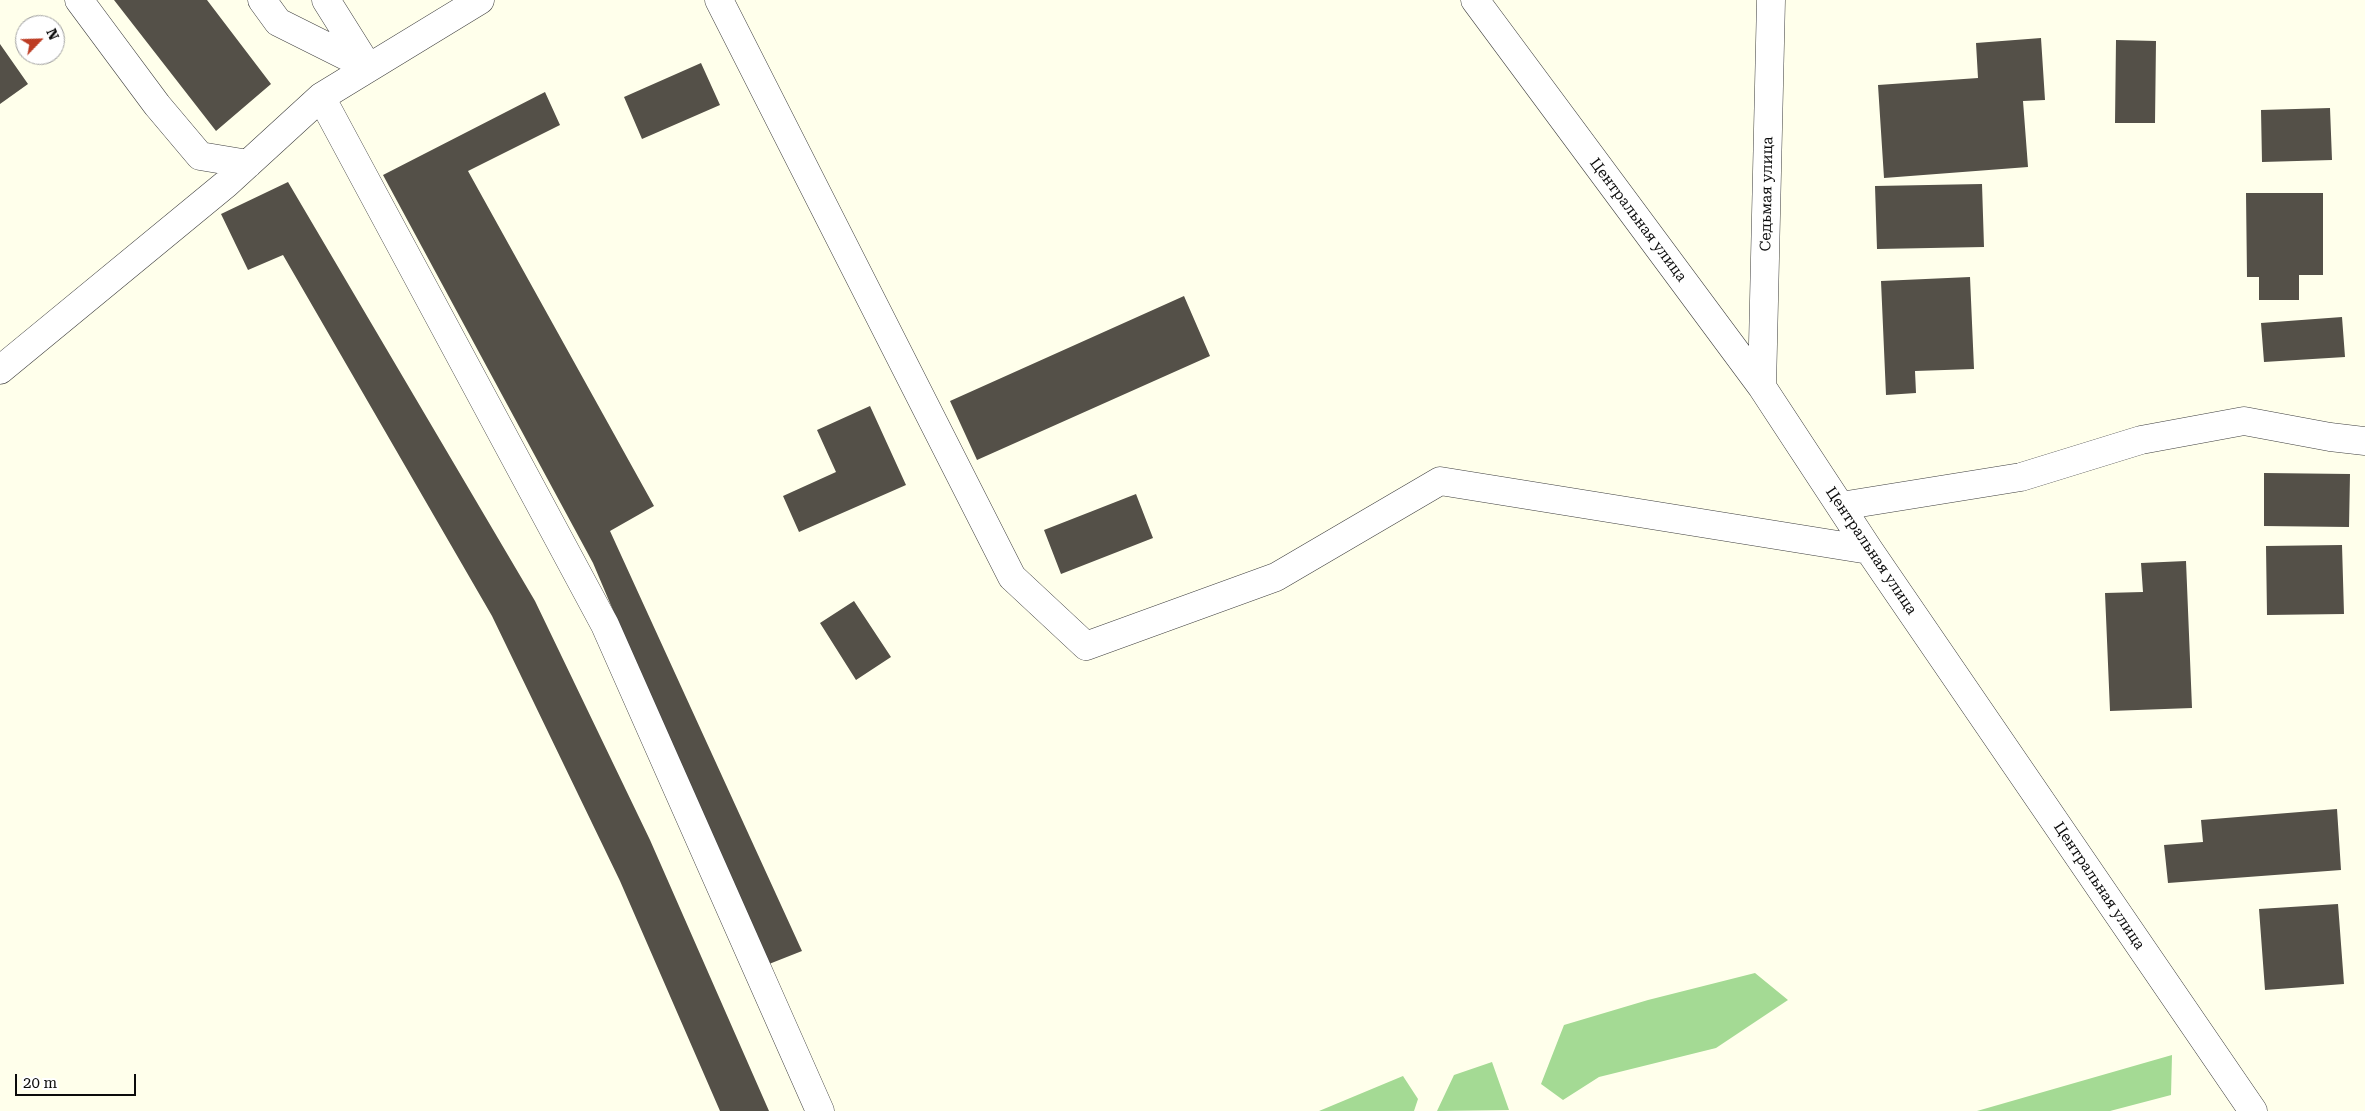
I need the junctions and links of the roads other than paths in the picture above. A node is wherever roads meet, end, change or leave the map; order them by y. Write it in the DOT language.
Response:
graph roads {
  1 [pos="79,0"];
  2 [pos="262,0"];
  3 [pos="326,0"];
  4 [pos="480,0"];
  5 [pos="719,0"];
  6 [pos="1475,0"];
  7 [pos="1771,0"];
  8 [pos="368,67"];
  9 [pos="321,97"];
  10 [pos="248,164"];
  11 [pos="0,370"];
  12 [pos="1762,387"];
  13 [pos="2365,441"];
  14 [pos="1840,506"];
  15 [pos="1869,550"];
  16 [pos="820,1111"];
  17 [pos="2253,1111"];
  1 -- 10 [label="street"];
  2 -- 8 [label="street"];
  3 -- 8 [label="street"];
  4 -- 8 [label="street"];
  5 -- 15 [label="street"];
  6 -- 12 [label="street, Центральная улица"];
  7 -- 12 [label="street, Седьмая улица"];
  8 -- 9 [label="street"];
  9 -- 10 [label="street"];
  9 -- 16 [label="street"];
  10 -- 11 [label="street"];
  12 -- 14 [label="street, Центральная улица"];
  13 -- 14 [label="street"];
  14 -- 15 [label="street, Центральная улица"];
  15 -- 17 [label="street, Центральная улица"];
}
